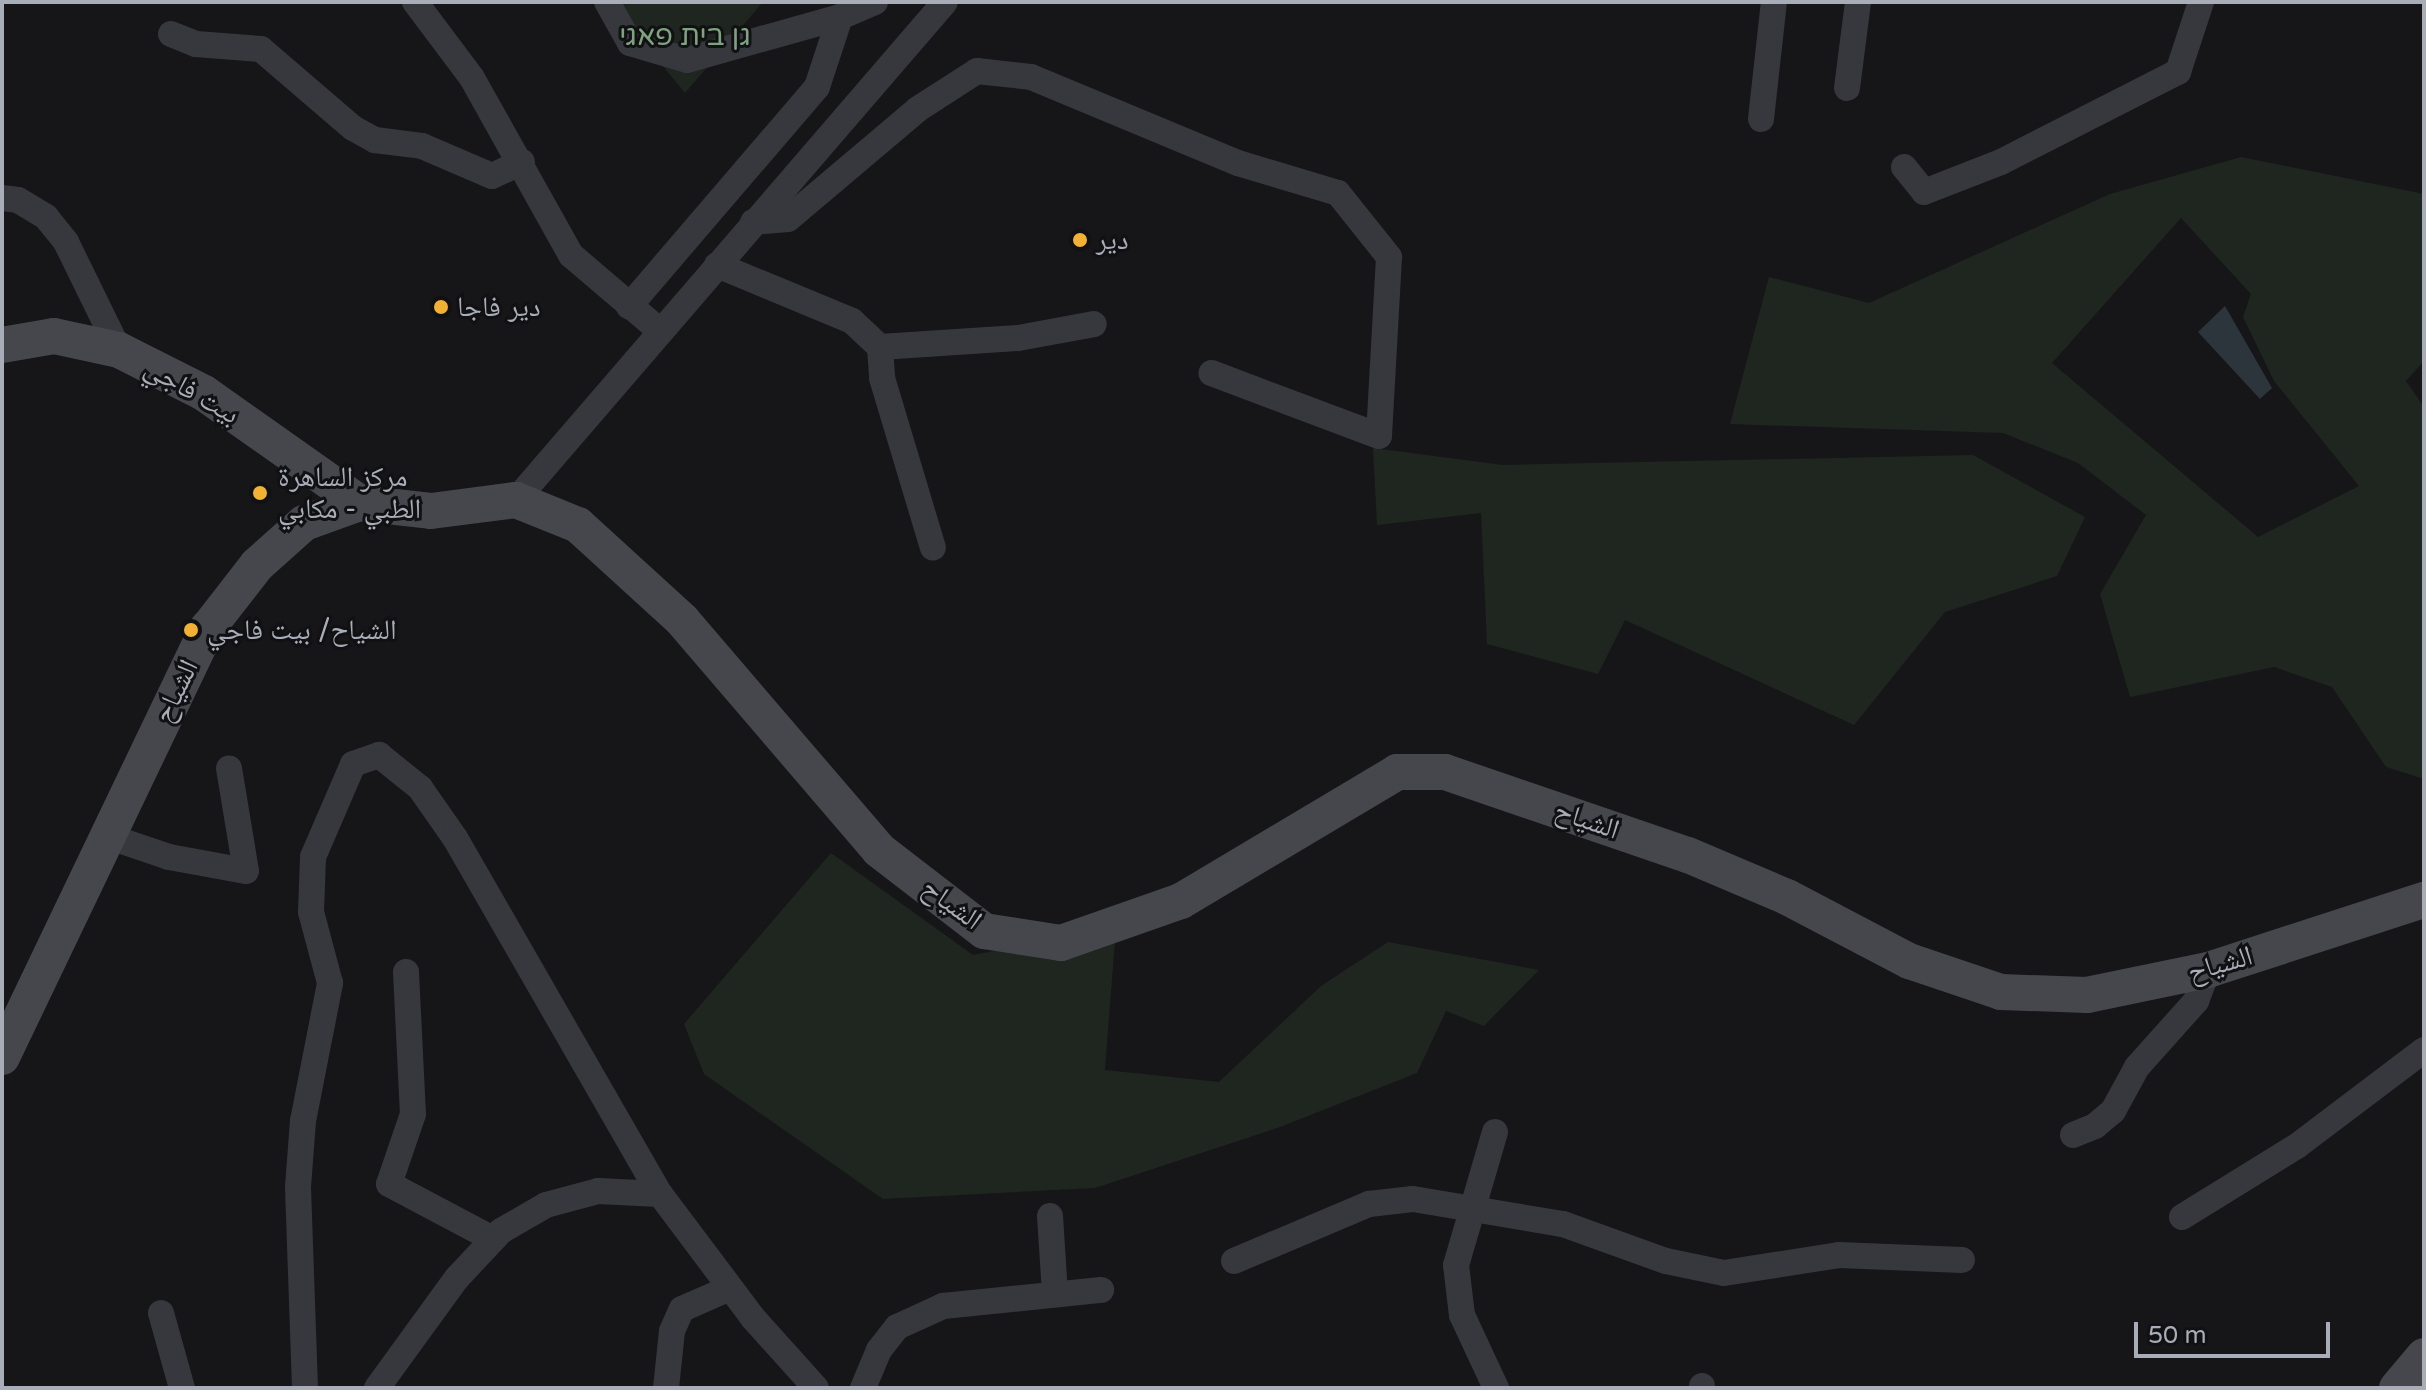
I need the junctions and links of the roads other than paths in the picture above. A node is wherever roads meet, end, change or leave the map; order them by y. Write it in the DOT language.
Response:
graph roads {
  1 [pos="415,2"];
  2 [pos="607,2"];
  3 [pos="875,2"];
  4 [pos="945,2"];
  5 [pos="1774,2"];
  6 [pos="1858,2"];
  7 [pos="2201,2"];
  8 [pos="840,17"];
  9 [pos="171,34"];
  10 [pos="1847,88"];
  11 [pos="1761,119"];
  12 [pos="522,162"];
  13 [pos="1904,167"];
  14 [pos="2,198"];
  15 [pos="753,222"];
  16 [pos="717,265"];
  17 [pos="629,306"];
  18 [pos="1094,324"];
  19 [pos="660,331"];
  20 [pos="2,345"];
  21 [pos="880,347"];
  22 [pos="119,350"];
  23 [pos="1211,373"];
  24 [pos="516,500"];
  25 [pos="360,503"];
  26 [pos="933,548"];
  27 [pos="229,768"];
  28 [pos="110,837"];
  29 [pos="2424,900"];
  30 [pos="2208,970"];
  31 [pos="406,972"];
  32 [pos="2424,1050"];
  33 [pos="2,1057"];
  34 [pos="1495,1132"];
  35 [pos="2073,1135"];
  36 [pos="660,1194"];
  37 [pos="1469,1206"];
  38 [pos="1050,1216"];
  39 [pos="2182,1217"];
  40 [pos="493,1239"];
  41 [pos="1962,1260"];
  42 [pos="1234,1261"];
  43 [pos="730,1288"];
  44 [pos="1101,1290"];
  45 [pos="1055,1294"];
  46 [pos="161,1313"];
  47 [pos="2424,1356"];
  48 [pos="298,1382"];
  49 [pos="182,1388"];
  50 [pos="377,1388"];
  51 [pos="666,1388"];
  52 [pos="816,1388"];
  53 [pos="863,1388"];
  54 [pos="1496,1388"];
  55 [pos="2397,1388"];
  1 -- 12 [label="street"];
  2 -- 8 [label="street"];
  3 -- 8 [label="street"];
  4 -- 15 [label="street"];
  5 -- 11 [label="street"];
  6 -- 10 [label="street"];
  7 -- 13 [label="street"];
  8 -- 17 [label="street"];
  9 -- 12 [label="street"];
  12 -- 17 [label="street"];
  14 -- 22 [label="street"];
  15 -- 16 [label="street"];
  15 -- 23 [label="street"];
  16 -- 19 [label="street"];
  16 -- 21 [label="street"];
  17 -- 19 [label="street"];
  18 -- 21 [label="street"];
  19 -- 24 [label="street"];
  20 -- 22 [label="street, بيت فاجي"];
  21 -- 26 [label="street"];
  22 -- 25 [label="street, بيت فاجي"];
  24 -- 25 [label="street, الشياح"];
  24 -- 30 [label="street, الشياح"];
  25 -- 28 [label="street, الشياح"];
  27 -- 28 [label="street"];
  28 -- 33 [label="street, الشياح"];
  29 -- 30 [label="street, الشياح"];
  30 -- 35 [label="street"];
  31 -- 40 [label="street"];
  32 -- 39 [label="street"];
  34 -- 37 [label="street"];
  36 -- 40 [label="street"];
  36 -- 43 [label="street"];
  36 -- 48 [label="street"];
  37 -- 41 [label="street"];
  37 -- 42 [label="street"];
  37 -- 54 [label="street"];
  38 -- 45 [label="street"];
  40 -- 50 [label="street"];
  43 -- 51 [label="street"];
  43 -- 52 [label="street"];
  44 -- 45 [label="street"];
  45 -- 53 [label="street"];
  46 -- 49 [label="street"];
  47 -- 55 [label="street"];
}
